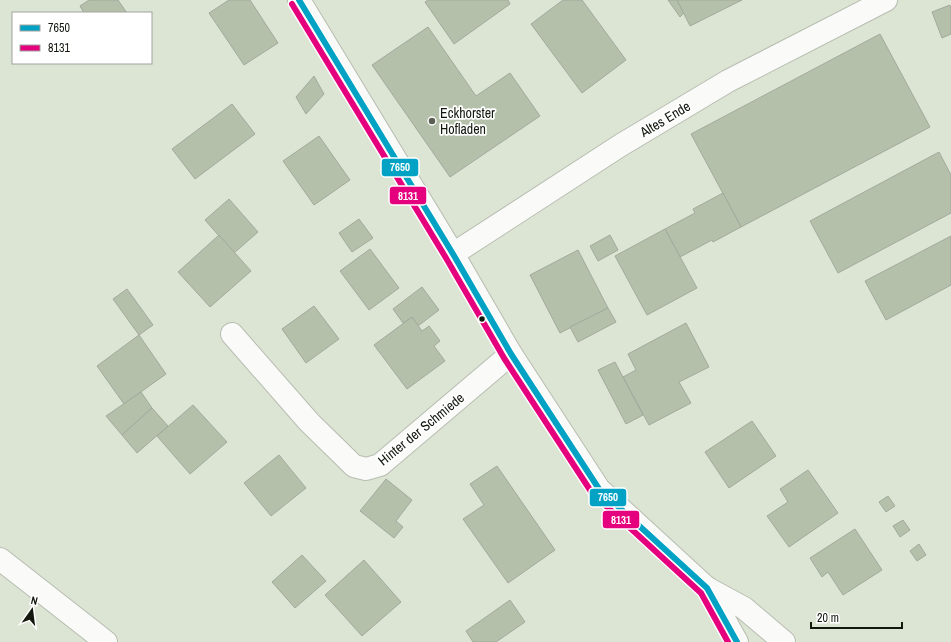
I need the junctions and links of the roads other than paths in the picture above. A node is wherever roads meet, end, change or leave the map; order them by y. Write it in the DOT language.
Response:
graph roads {
  1 [pos="299,0"];
  2 [pos="886,0"];
  3 [pos="453,254"];
  4 [pos="232,334"];
  5 [pos="511,354"];
  6 [pos="0,559"];
  7 [pos="707,588"];
  8 [pos="106,642"];
  9 [pos="737,642"];
  10 [pos="784,642"];
  1 -- 3 [label="street"];
  2 -- 3 [label="street, Altes Ende"];
  3 -- 5 [label="street"];
  4 -- 5 [label="street, Hinter der Schmiede"];
  5 -- 7 [label="street"];
  6 -- 8 [label="street"];
  7 -- 9 [label="street"];
  7 -- 10 [label="street"];
}
